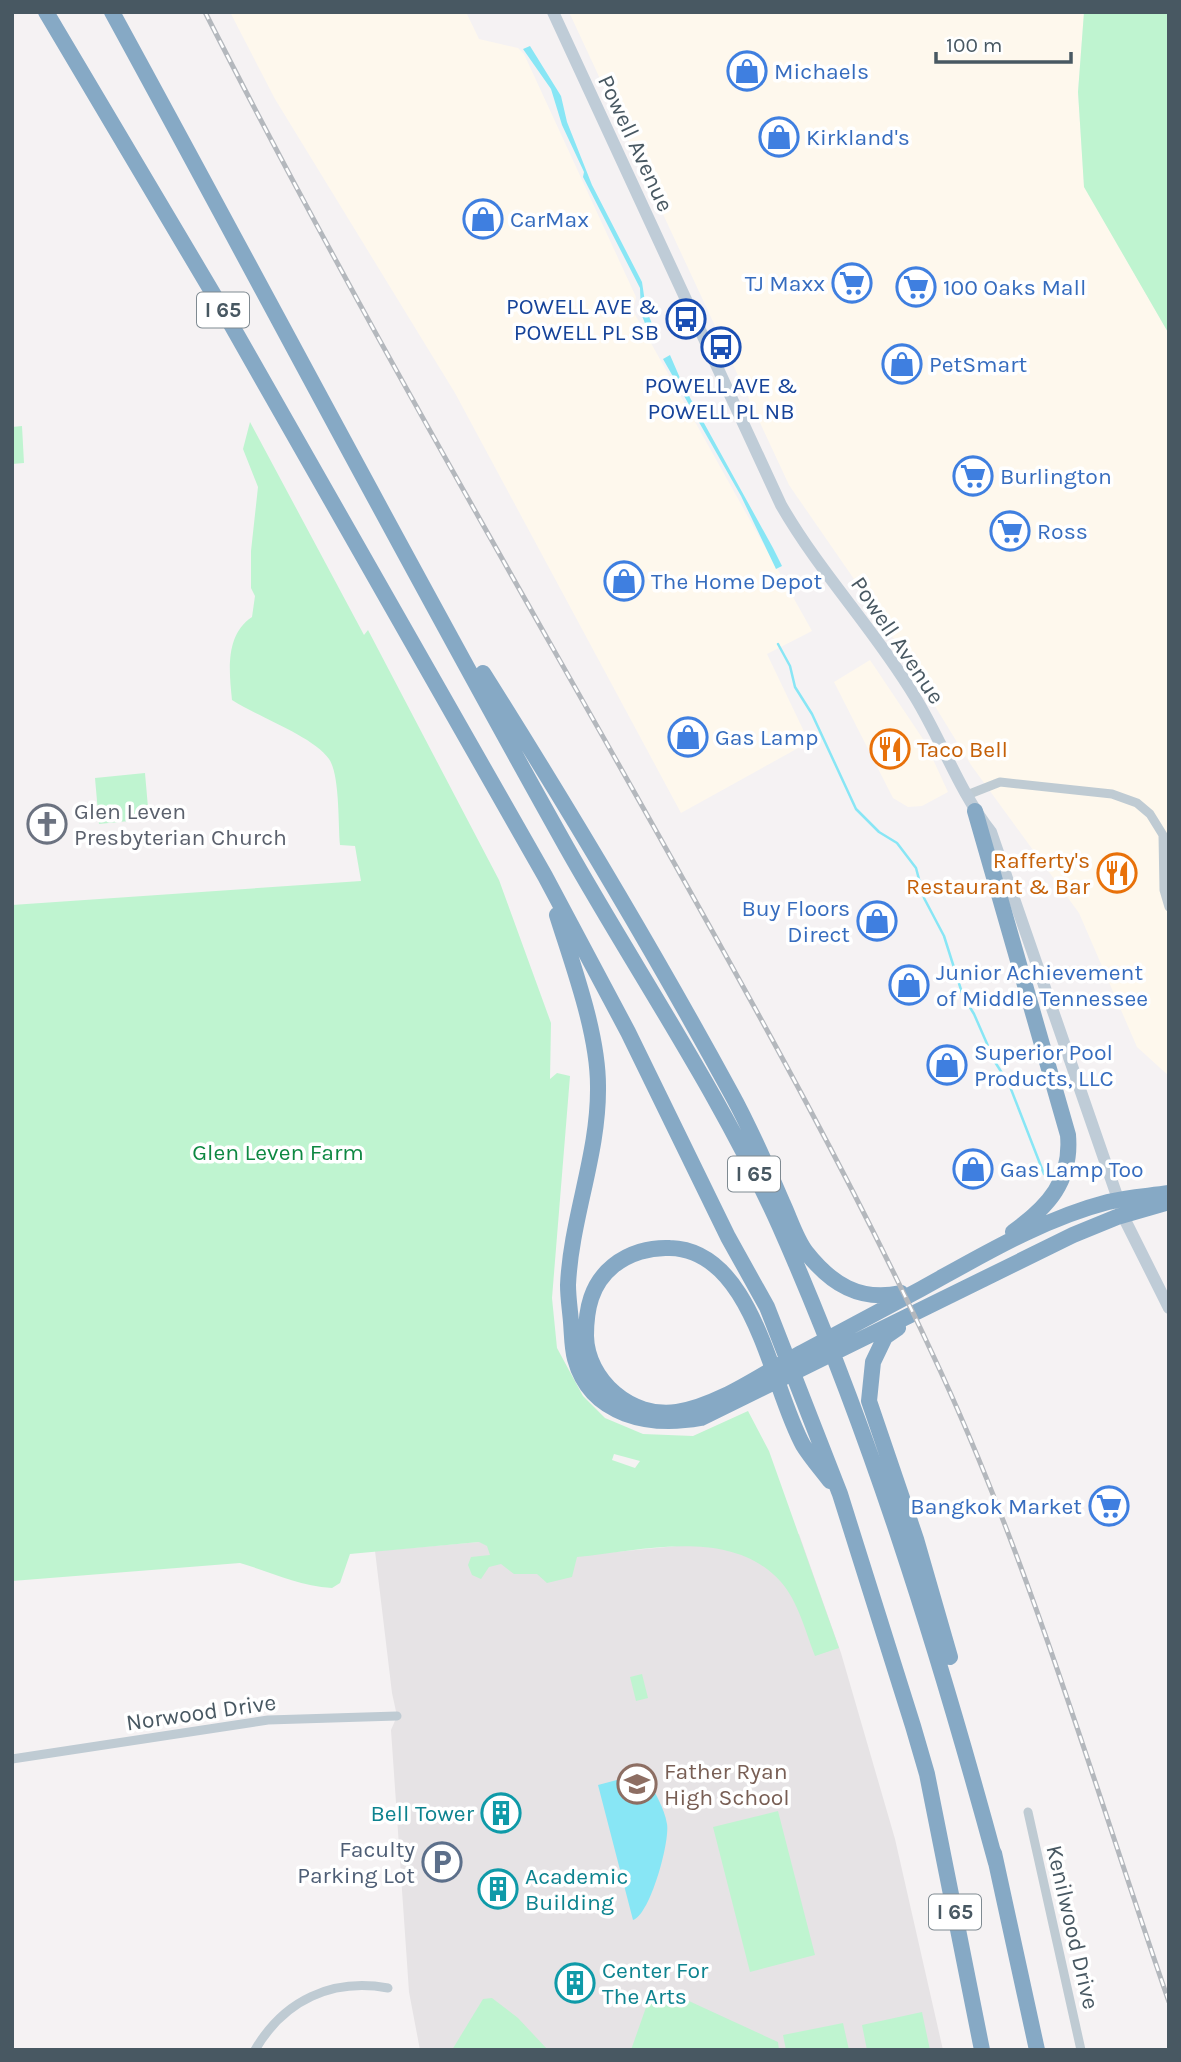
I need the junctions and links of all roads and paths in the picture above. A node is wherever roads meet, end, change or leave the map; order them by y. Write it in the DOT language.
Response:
graph roads {
  1 [pos="46,12"];
  2 [pos="114,12"];
  3 [pos="553,12"];
  4 [pos="397,535"];
  5 [pos="967,795"];
  6 [pos="975,811"];
  7 [pos="545,876"];
  8 [pos="1169,907"];
  9 [pos="1169,1193"];
  10 [pos="1169,1202"];
  11 [pos="1141,1254"];
  12 [pos="973,1260"];
  13 [pos="921,1289"];
  14 [pos="1169,1290"];
  15 [pos="929,1307"];
  16 [pos="1169,1308"];
  17 [pos="725,1400"];
  18 [pos="840,1494"];
  19 [pos="397,1716"];
  20 [pos="12,1759"];
  21 [pos="1027,1812"];
  22 [pos="996,1863"];
  23 [pos="388,1988"];
  24 [pos="255,2050"];
  25 [pos="982,2050"];
  26 [pos="1037,2050"];
  27 [pos="1081,2050"];
  1 -- 7 [label="highway, I 65"];
  2 -- 4 [label="highway, I 65"];
  3 -- 5 [label="main road, Powell Avenue"];
  4 -- 13 [label="highway"];
  4 -- 22 [label="highway, I 65"];
  5 -- 6 [label="main road, Powell Avenue"];
  5 -- 8 [label="street"];
  6 -- 11 [label="main road, Powell Avenue"];
  6 -- 12 [label="highway"];
  7 -- 17 [label="highway"];
  7 -- 18 [label="highway, I 65"];
  9 -- 12 [label="highway"];
  10 -- 15 [label="highway"];
  11 -- 14 [label="main road"];
  11 -- 16 [label="main road, Powell Avenue"];
  12 -- 13 [label="highway"];
  13 -- 17 [label="highway"];
  15 -- 17 [label="highway"];
  15 -- 22 [label="highway"];
  17 -- 18 [label="highway"];
  18 -- 25 [label="highway, I 65"];
  19 -- 20 [label="street, Norwood Drive"];
  21 -- 27 [label="street, Kenilwood Drive"];
  22 -- 26 [label="highway, I 65"];
  23 -- 24 [label="street"];
}
